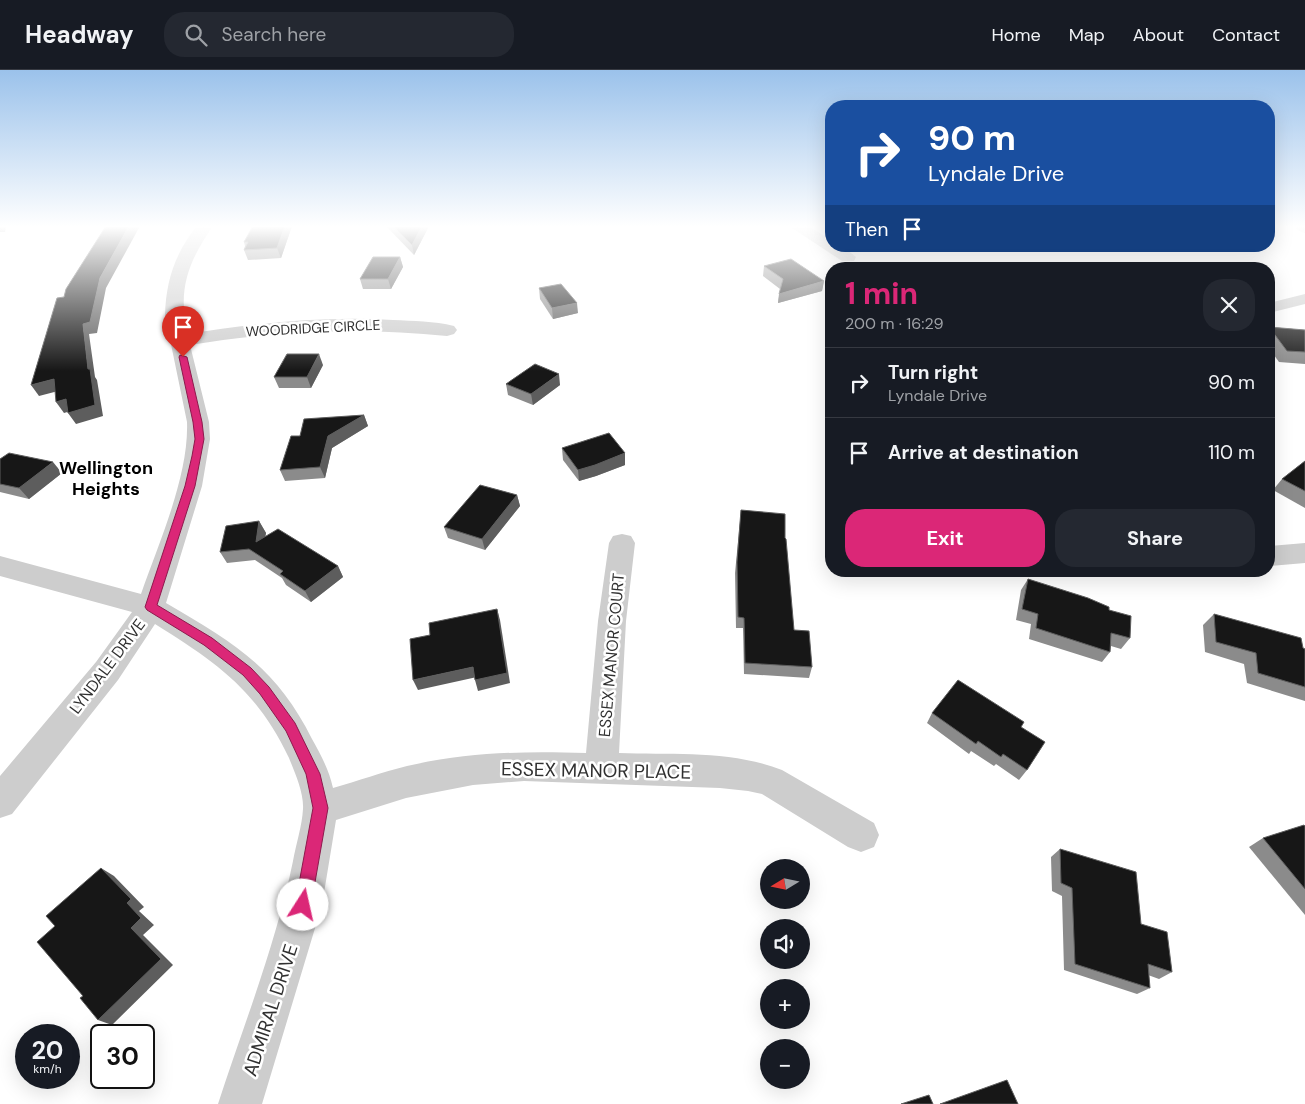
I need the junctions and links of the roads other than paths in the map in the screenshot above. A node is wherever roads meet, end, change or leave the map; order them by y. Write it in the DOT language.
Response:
graph roads {
  1 [pos="178,274"];
  2 [pos="1305,299"];
  3 [pos="1275,306"];
  4 [pos="447,330"];
  5 [pos="180,341"];
  6 [pos="622,542"];
  7 [pos="1305,552"];
  8 [pos="1275,555"];
  9 [pos="0,566"];
  10 [pos="151,607"];
  11 [pos="601,768"];
  12 [pos="0,802"];
  13 [pos="321,808"];
  14 [pos="861,835"];
  15 [pos="240,1104"];
  1 -- 5 [label="street, LYNDALE DRIVE"];
  2 -- 3 [label="street"];
  4 -- 5 [label="street, WOODRIDGE CIRCLE"];
  5 -- 10 [label="street, LYNDALE DRIVE"];
  6 -- 11 [label="street, ESSEX MANOR COURT"];
  7 -- 8 [label="street"];
  9 -- 10 [label="street, ADMIRAL DRIVE"];
  10 -- 12 [label="street, LYNDALE DRIVE"];
  10 -- 13 [label="street, ADMIRAL DRIVE"];
  11 -- 13 [label="street, ESSEX MANOR PLACE"];
  11 -- 14 [label="street, ESSEX MANOR PLACE"];
  13 -- 15 [label="street, ADMIRAL DRIVE"];
}
